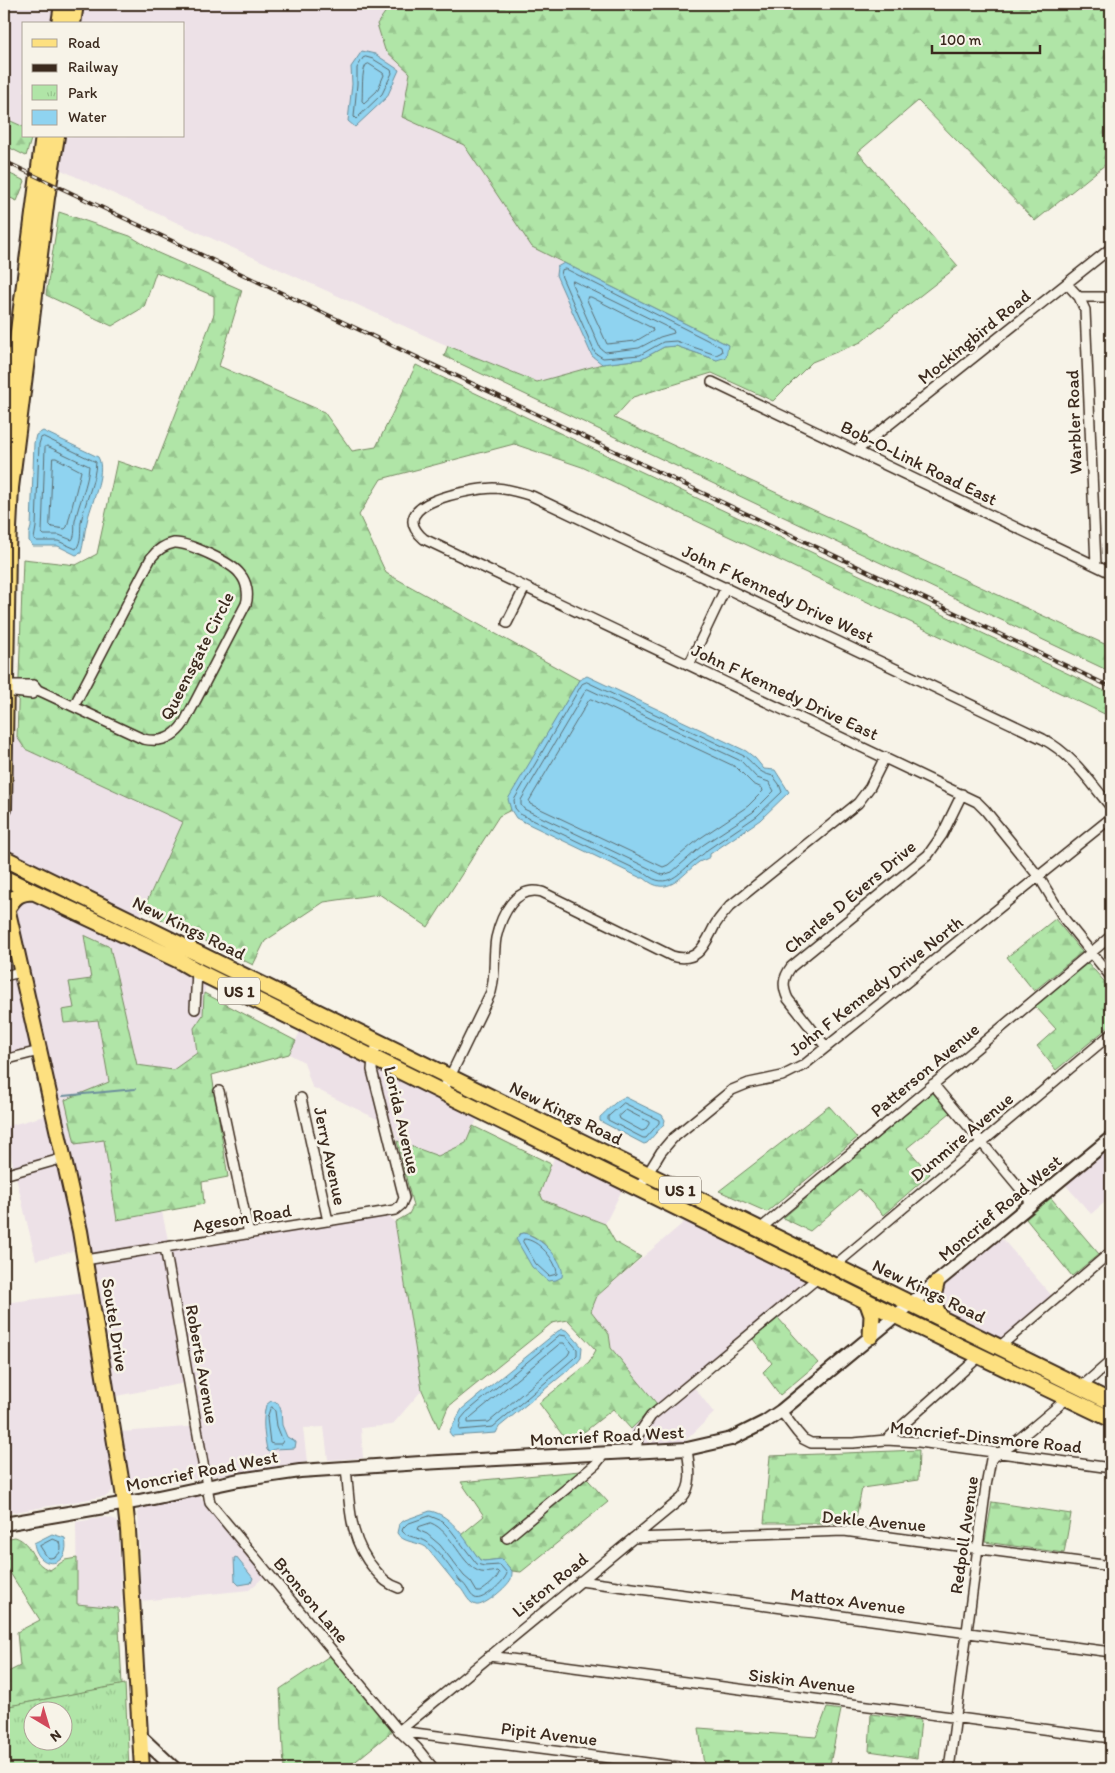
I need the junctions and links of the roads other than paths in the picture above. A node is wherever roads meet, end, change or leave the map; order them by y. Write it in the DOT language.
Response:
graph roads {
  1 [pos="62,4"];
  2 [pos="76,4"];
  3 [pos="59,22"];
  4 [pos="73,22"];
  5 [pos="43,138"];
  6 [pos="58,138"];
  7 [pos="1111,248"];
  8 [pos="1066,284"];
  9 [pos="1111,296"];
  10 [pos="1078,297"];
  11 [pos="712,382"];
  12 [pos="4,440"];
  13 [pos="856,451"];
  14 [pos="7,488"];
  15 [pos="414,524"];
  16 [pos="1096,565"];
  17 [pos="1111,573"];
  18 [pos="525,587"];
  19 [pos="726,587"];
  20 [pos="507,623"];
  21 [pos="689,665"];
  22 [pos="6,688"];
  23 [pos="74,706"];
  24 [pos="884,757"];
  25 [pos="962,794"];
  26 [pos="1111,807"];
  27 [pos="4,808"];
  28 [pos="1111,818"];
  29 [pos="4,858"];
  30 [pos="1039,877"];
  31 [pos="4,878"];
  32 [pos="33,892"];
  33 [pos="6,901"];
  34 [pos="1111,936"];
  35 [pos="1091,953"];
  36 [pos="183,954"];
  37 [pos="197,971"];
  38 [pos="21,972"];
  39 [pos="4,976"];
  40 [pos="1111,977"];
  41 [pos="195,1009"];
  42 [pos="1111,1034"];
  43 [pos="378,1042"];
  44 [pos="826,1047"];
  45 [pos="39,1051"];
  46 [pos="373,1057"];
  47 [pos="4,1060"];
  48 [pos="450,1077"];
  49 [pos="933,1084"];
  50 [pos="219,1091"];
  51 [pos="443,1091"];
  52 [pos="301,1098"];
  53 [pos="1111,1138"];
  54 [pos="982,1143"];
  55 [pos="64,1158"];
  56 [pos="647,1174"];
  57 [pos="4,1175"];
  58 [pos="639,1188"];
  59 [pos="1032,1204"];
  60 [pos="401,1205"];
  61 [pos="328,1221"];
  62 [pos="760,1229"];
  63 [pos="249,1234"];
  64 [pos="165,1247"];
  65 [pos="1111,1252"];
  66 [pos="85,1260"];
  67 [pos="834,1266"];
  68 [pos="819,1277"];
  69 [pos="936,1284"];
  70 [pos="867,1301"];
  71 [pos="911,1304"];
  72 [pos="896,1316"];
  73 [pos="941,1318"];
  74 [pos="871,1336"];
  75 [pos="999,1347"];
  76 [pos="980,1356"];
  77 [pos="1111,1362"];
  78 [pos="1081,1387"];
  79 [pos="1067,1398"];
  80 [pos="1111,1402"];
  81 [pos="781,1411"];
  82 [pos="1111,1419"];
  83 [pos="886,1440"];
  84 [pos="687,1449"];
  85 [pos="636,1452"];
  86 [pos="1001,1452"];
  87 [pos="604,1454"];
  88 [pos="346,1467"];
  89 [pos="1111,1468"];
  90 [pos="206,1487"];
  91 [pos="125,1503"];
  92 [pos="4,1524"];
  93 [pos="507,1538"];
  94 [pos="633,1538"];
  95 [pos="978,1548"];
  96 [pos="1111,1566"];
  97 [pos="580,1581"];
  98 [pos="399,1588"];
  99 [pos="967,1632"];
  100 [pos="1111,1652"];
  101 [pos="489,1656"];
  102 [pos="956,1718"];
  103 [pos="399,1731"];
  104 [pos="140,1736"];
  105 [pos="1111,1738"];
  106 [pos="142,1769"];
  107 [pos="174,1769"];
  108 [pos="434,1769"];
  109 [pos="695,1769"];
  110 [pos="949,1769"];
  1 -- 3 [label="main road"];
  2 -- 4 [label="main road"];
  5 -- 12 [label="main road"];
  6 -- 14 [label="main road"];
  7 -- 8 [label="street, Mockingbird Road"];
  8 -- 10 [label="street, Warbler Road"];
  8 -- 13 [label="street, Mockingbird Road"];
  9 -- 10 [label="street"];
  10 -- 16 [label="street, Warbler Road"];
  11 -- 13 [label="street, Bob-O-Link Road East"];
  13 -- 16 [label="street, Bob-O-Link Road East"];
  14 -- 22 [label="main road"];
  15 -- 18 [label="street, John F Kennedy Drive East"];
  15 -- 19 [label="street, John F Kennedy Drive West"];
  16 -- 17 [label="street, Bob-O-Link Road East"];
  18 -- 20 [label="street"];
  18 -- 21 [label="street, John F Kennedy Drive East"];
  19 -- 21 [label="street"];
  19 -- 26 [label="street, John F Kennedy Drive West"];
  21 -- 24 [label="street, John F Kennedy Drive East"];
  22 -- 23 [label="street, Queensgate Circle"];
  22 -- 27 [label="main road"];
  23 -- 23 [label="street, Queensgate Circle"];
  24 -- 25 [label="street, John F Kennedy Drive East"];
  24 -- 48 [label="street"];
  25 -- 30 [label="street, John F Kennedy Drive East"];
  25 -- 44 [label="street, Charles D Evers Drive"];
  28 -- 30 [label="street, John F Kennedy Drive North"];
  29 -- 36 [label="highway, New Kings Road / US 1"];
  30 -- 35 [label="street, John F Kennedy Drive East"];
  30 -- 44 [label="street, John F Kennedy Drive North"];
  31 -- 32 [label="highway, New Kings Road / US 1"];
  32 -- 33 [label="highway"];
  32 -- 36 [label="highway, New Kings Road / US 1"];
  33 -- 38 [label="main road, Soutel Drive"];
  34 -- 35 [label="street, Patterson Avenue"];
  35 -- 40 [label="street, John F Kennedy Drive East"];
  35 -- 49 [label="street, Patterson Avenue"];
  36 -- 37 [label="highway, New Kings Road / US 1"];
  36 -- 43 [label="highway, New Kings Road / US 1"];
  37 -- 41 [label="street"];
  37 -- 46 [label="highway, New Kings Road / US 1"];
  38 -- 39 [label="street"];
  38 -- 45 [label="main road, Soutel Drive"];
  42 -- 54 [label="street, Dunmire Avenue"];
  43 -- 46 [label="street, Lorida Avenue"];
  43 -- 48 [label="highway, New Kings Road / US 1"];
  44 -- 56 [label="street, John F Kennedy Drive North"];
  45 -- 47 [label="street"];
  45 -- 55 [label="main road, Soutel Drive"];
  46 -- 51 [label="highway, New Kings Road / US 1"];
  46 -- 60 [label="street, Lorida Avenue"];
  48 -- 51 [label="street"];
  48 -- 56 [label="highway, New Kings Road / US 1"];
  49 -- 54 [label="street"];
  49 -- 62 [label="street, Patterson Avenue"];
  50 -- 63 [label="street"];
  51 -- 58 [label="highway, New Kings Road / US 1"];
  52 -- 61 [label="street, Jerry Avenue"];
  53 -- 59 [label="main road, Moncrief Road West"];
  54 -- 59 [label="street"];
  54 -- 67 [label="street, Dunmire Avenue"];
  55 -- 57 [label="street"];
  55 -- 66 [label="main road, Soutel Drive"];
  56 -- 58 [label="street, John F Kennedy Drive North"];
  56 -- 62 [label="highway, New Kings Road / US 1"];
  58 -- 68 [label="highway, New Kings Road / US 1"];
  59 -- 69 [label="main road, Moncrief Road West"];
  60 -- 61 [label="street, Ageson Road"];
  61 -- 63 [label="street, Ageson Road"];
  62 -- 67 [label="highway, New Kings Road / US 1"];
  63 -- 64 [label="street, Ageson Road"];
  64 -- 66 [label="street, Ageson Road"];
  64 -- 90 [label="street, Roberts Avenue"];
  65 -- 75 [label="street"];
  66 -- 91 [label="main road, Soutel Drive"];
  67 -- 71 [label="highway, New Kings Road / US 1"];
  68 -- 70 [label="highway, New Kings Road / US 1"];
  68 -- 85 [label="street"];
  69 -- 71 [label="main road, Moncrief Road West"];
  69 -- 73 [label="highway"];
  70 -- 72 [label="highway, New Kings Road / US 1"];
  70 -- 74 [label="highway"];
  71 -- 72 [label="main road, Moncrief Road West"];
  71 -- 73 [label="highway, New Kings Road / US 1"];
  72 -- 74 [label="main road, Moncrief Road West"];
  72 -- 76 [label="highway, New Kings Road / US 1"];
  73 -- 75 [label="highway, New Kings Road / US 1"];
  74 -- 81 [label="main road, Moncrief Road West"];
  75 -- 78 [label="highway, New Kings Road / US 1"];
  76 -- 79 [label="highway, New Kings Road / US 1"];
  76 -- 83 [label="street"];
  77 -- 78 [label="street, Redpoll Avenue"];
  78 -- 79 [label="street, Redpoll Avenue"];
  78 -- 80 [label="highway, New Kings Road / US 1"];
  79 -- 82 [label="highway, New Kings Road / US 1"];
  79 -- 86 [label="street, Redpoll Avenue"];
  81 -- 83 [label="street, Moncrief-Dinsmore Road"];
  81 -- 84 [label="main road, Moncrief Road West"];
  83 -- 86 [label="street, Moncrief-Dinsmore Road"];
  84 -- 85 [label="main road, Moncrief Road West"];
  84 -- 94 [label="street, Liston Road"];
  85 -- 87 [label="main road, Moncrief Road West"];
  86 -- 89 [label="street, Moncrief-Dinsmore Road"];
  86 -- 95 [label="street, Redpoll Avenue"];
  87 -- 88 [label="main road, Moncrief Road West"];
  87 -- 93 [label="street"];
  88 -- 90 [label="main road, Moncrief Road West"];
  88 -- 98 [label="street"];
  90 -- 91 [label="main road, Moncrief Road West"];
  90 -- 103 [label="street, Bronson Lane"];
  91 -- 92 [label="main road, Moncrief Road West"];
  91 -- 104 [label="main road, Soutel Drive"];
  94 -- 95 [label="street, Dekle Avenue"];
  94 -- 97 [label="street, Liston Road"];
  95 -- 96 [label="street, Dekle Avenue"];
  95 -- 99 [label="street, Redpoll Avenue"];
  97 -- 99 [label="street, Mattox Avenue"];
  97 -- 101 [label="street, Liston Road"];
  99 -- 100 [label="street, Mattox Avenue"];
  99 -- 102 [label="street, Redpoll Avenue"];
  101 -- 102 [label="street, Siskin Avenue"];
  101 -- 103 [label="street, Liston Road"];
  102 -- 105 [label="street, Siskin Avenue"];
  102 -- 110 [label="street, Redpoll Avenue"];
  103 -- 108 [label="street, Bronson Lane"];
  103 -- 109 [label="street, Pipit Avenue"];
  104 -- 106 [label="main road, Soutel Drive"];
  104 -- 107 [label="main road"];
}
